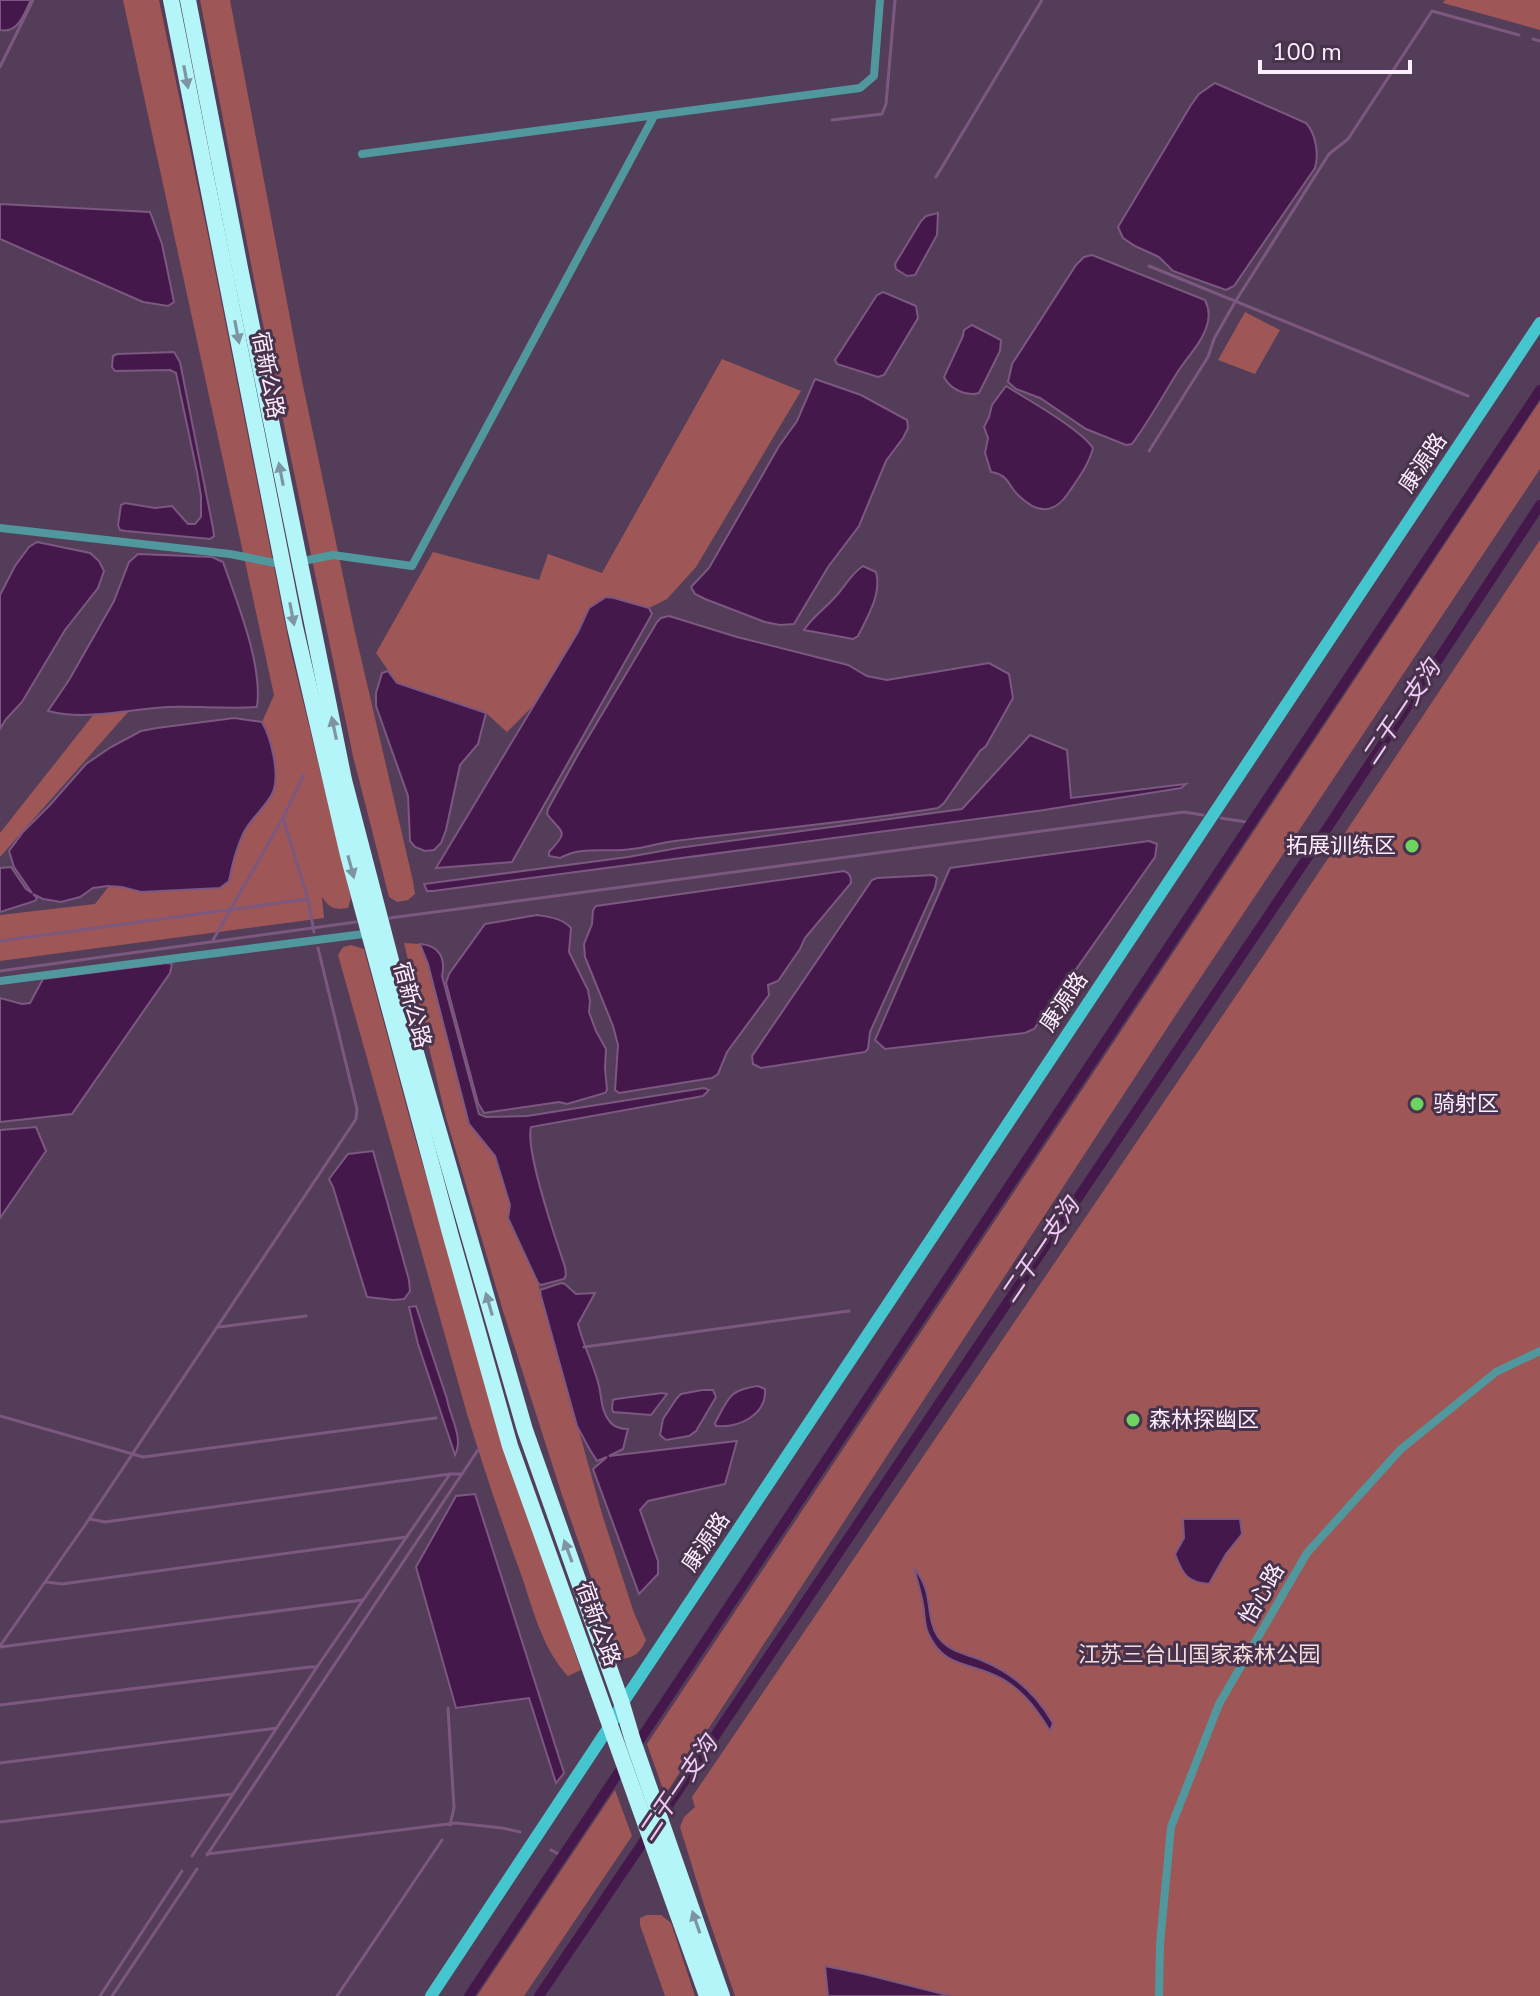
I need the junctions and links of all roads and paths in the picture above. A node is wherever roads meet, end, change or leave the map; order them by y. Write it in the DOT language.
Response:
graph roads {
  1 [pos="171,0"];
  2 [pos="188,0"];
  3 [pos="880,0"];
  4 [pos="654,116"];
  5 [pos="362,154"];
  6 [pos="1540,323"];
  7 [pos="0,528"];
  8 [pos="291,563"];
  9 [pos="376,933"];
  10 [pos="0,981"];
  11 [pos="1540,1351"];
  12 [pos="622,1704"];
  13 [pos="611,1724"];
  14 [pos="431,1996"];
  15 [pos="707,1996"];
  16 [pos="722,1996"];
  17 [pos="1159,1996"];
  1 -- 8 [label="highway, 宿新公路, one-way"];
  8 -- 2 [label="highway, 宿新公路, one-way"];
  3 -- 4 [label="street"];
  4 -- 5 [label="street"];
  4 -- 8 [label="street"];
  6 -- 12 [label="street, 康源路"];
  7 -- 8 [label="street"];
  8 -- 9 [label="highway, 宿新公路"];
  9 -- 10 [label="street"];
  12 -- 9 [label="highway, 宿新公路, one-way"];
  9 -- 13 [label="highway, 宿新公路"];
  11 -- 17 [label="street, 怡心路"];
  12 -- 13 [label="street, 康源路"];
  16 -- 12 [label="highway, 宿新公路, one-way"];
  13 -- 14 [label="street"];
  13 -- 15 [label="highway, 宿新公路"];
}
